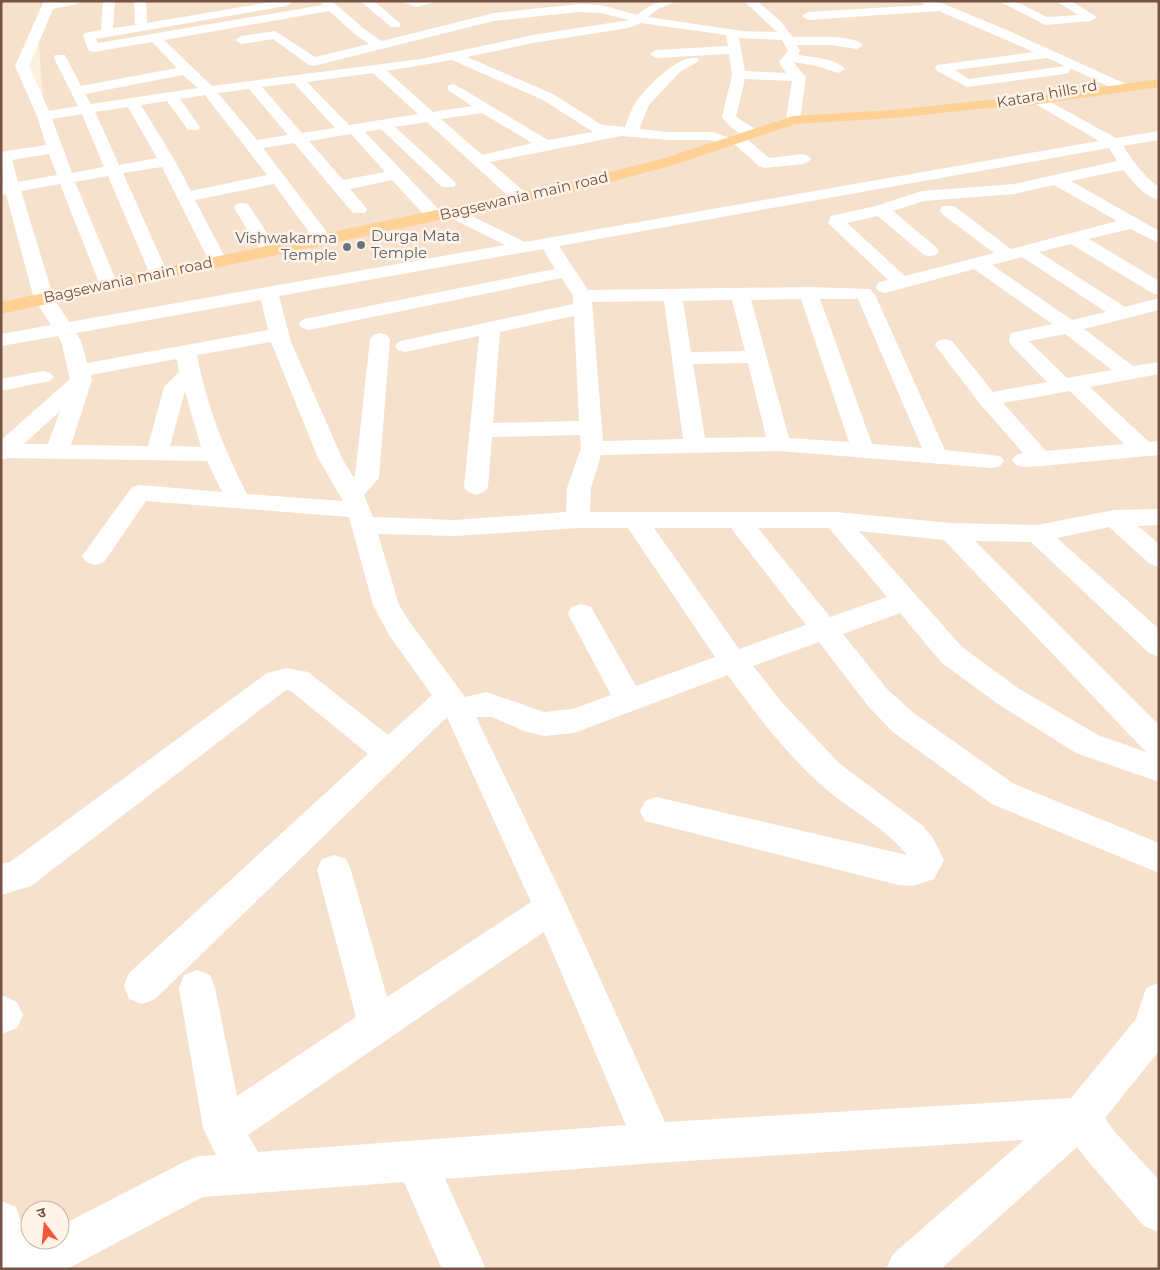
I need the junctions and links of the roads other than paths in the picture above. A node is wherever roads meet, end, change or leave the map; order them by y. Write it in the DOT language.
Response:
graph roads {
  1 [pos="77,1"];
  2 [pos="109,1"];
  3 [pos="284,1"];
  4 [pos="366,1"];
  5 [pos="407,1"];
  6 [pos="429,1"];
  7 [pos="672,1"];
  8 [pos="750,1"];
  9 [pos="912,1"];
  10 [pos="1005,1"];
  11 [pos="1062,1"];
  12 [pos="49,4"];
  13 [pos="328,4"];
  14 [pos="578,4"];
  15 [pos="931,5"];
  16 [pos="1081,6"];
  17 [pos="144,7"];
  18 [pos="166,11"];
  19 [pos="212,16"];
  20 [pos="282,16"];
  21 [pos="808,16"];
  22 [pos="345,18"];
  23 [pos="640,18"];
  24 [pos="428,19"];
  25 [pos="328,21"];
  26 [pos="224,26"];
  27 [pos="295,26"];
  28 [pos="141,28"];
  29 [pos="445,28"];
  30 [pos="360,32"];
  31 [pos="107,33"];
  32 [pos="343,36"];
  33 [pos="674,36"];
  34 [pos="155,38"];
  35 [pos="788,39"];
  36 [pos="733,40"];
  37 [pos="378,44"];
  38 [pos="856,45"];
  39 [pos="324,47"];
  40 [pos="67,51"];
  41 [pos="656,54"];
  42 [pos="1048,54"];
  43 [pos="337,56"];
  44 [pos="456,56"];
  45 [pos="1033,56"];
  46 [pos="25,57"];
  47 [pos="174,58"];
  48 [pos="790,58"];
  49 [pos="155,61"];
  50 [pos="692,61"];
  51 [pos="314,62"];
  52 [pos="976,63"];
  53 [pos="375,68"];
  54 [pos="838,68"];
  55 [pos="186,70"];
  56 [pos="1064,70"];
  57 [pos="739,75"];
  58 [pos="932,75"];
  59 [pos="1159,76"];
  60 [pos="477,77"];
  61 [pos="799,77"];
  62 [pos="1004,78"];
  63 [pos="297,79"];
  64 [pos="1159,83"];
  65 [pos="253,85"];
  66 [pos="233,87"];
  67 [pos="1110,87"];
  68 [pos="77,91"];
  69 [pos="209,91"];
  70 [pos="426,94"];
  71 [pos="172,97"];
  72 [pos="408,98"];
  73 [pos="1034,98"];
  74 [pos="132,103"];
  75 [pos="987,104"];
  76 [pos="485,108"];
  77 [pos="87,110"];
  78 [pos="44,116"];
  79 [pos="430,117"];
  80 [pos="793,120"];
  81 [pos="385,125"];
  82 [pos="193,127"];
  83 [pos="350,130"];
  84 [pos="626,132"];
  85 [pos="526,133"];
  86 [pos="1159,136"];
  87 [pos="508,137"];
  88 [pos="738,137"];
  89 [pos="299,138"];
  90 [pos="1104,138"];
  91 [pos="480,142"];
  92 [pos="462,145"];
  93 [pos="546,145"];
  94 [pos="254,146"];
  95 [pos="55,148"];
  96 [pos="2,157"];
  97 [pos="803,159"];
  98 [pos="167,160"];
  99 [pos="479,160"];
  100 [pos="1127,164"];
  101 [pos="112,170"];
  102 [pos="396,174"];
  103 [pos="66,178"];
  104 [pos="278,178"];
  105 [pos="1057,180"];
  106 [pos="448,184"];
  107 [pos="340,186"];
  108 [pos="1155,188"];
  109 [pos="6,189"];
  110 [pos="186,196"];
  111 [pos="521,198"];
  112 [pos="242,208"];
  113 [pos="359,209"];
  114 [pos="881,210"];
  115 [pos="948,210"];
  116 [pos="453,212"];
  117 [pos="435,216"];
  118 [pos="1131,223"];
  119 [pos="1074,238"];
  120 [pos="1159,238"];
  121 [pos="323,239"];
  122 [pos="549,244"];
  123 [pos="524,248"];
  124 [pos="269,250"];
  125 [pos="930,251"];
  126 [pos="1016,253"];
  127 [pos="218,261"];
  128 [pos="977,263"];
  129 [pos="566,272"];
  130 [pos="159,274"];
  131 [pos="902,283"];
  132 [pos="109,285"];
  133 [pos="1159,289"];
  134 [pos="876,290"];
  135 [pos="808,293"];
  136 [pos="740,294"];
  137 [pos="673,295"];
  138 [pos="44,298"];
  139 [pos="271,300"];
  140 [pos="582,302"];
  141 [pos="1159,304"];
  142 [pos="1,308"];
  143 [pos="1123,314"];
  144 [pos="309,324"];
  145 [pos="1068,327"];
  146 [pos="490,328"];
  147 [pos="280,334"];
  148 [pos="67,335"];
  149 [pos="380,339"];
  150 [pos="1,340"];
  151 [pos="944,345"];
  152 [pos="405,346"];
  153 [pos="1,354"];
  154 [pos="756,357"];
  155 [pos="681,358"];
  156 [pos="188,363"];
  157 [pos="1159,368"];
  158 [pos="1128,373"];
  159 [pos="80,376"];
  160 [pos="43,377"];
  161 [pos="1069,384"];
  162 [pos="1,385"];
  163 [pos="988,399"];
  164 [pos="481,430"];
  165 [pos="592,438"];
  166 [pos="779,444"];
  167 [pos="695,446"];
  168 [pos="1151,449"];
  169 [pos="863,451"];
  170 [pos="2,452"];
  171 [pos="57,452"];
  172 [pos="157,453"];
  173 [pos="369,453"];
  174 [pos="215,454"];
  175 [pos="937,457"];
  176 [pos="330,458"];
  177 [pos="992,461"];
  178 [pos="476,487"];
  179 [pos="239,501"];
  180 [pos="357,510"];
  181 [pos="1159,516"];
  182 [pos="1114,518"];
  183 [pos="578,520"];
  184 [pos="635,520"];
  185 [pos="836,520"];
  186 [pos="739,521"];
  187 [pos="952,532"];
  188 [pos="1037,534"];
  189 [pos="95,556"];
  190 [pos="1159,558"];
  191 [pos="905,601"];
  192 [pos="581,614"];
  193 [pos="823,630"];
  194 [pos="1159,646"];
  195 [pos="733,662"];
  196 [pos="630,701"];
  197 [pos="452,708"];
  198 [pos="399,744"];
  199 [pos="1159,745"];
  200 [pos="1159,769"];
  201 [pos="656,811"];
  202 [pos="1159,858"];
  203 [pos="334,870"];
  204 [pos="1,880"];
  205 [pos="551,908"];
  206 [pos="142,986"];
  207 [pos="197,988"];
  208 [pos="376,1024"];
  209 [pos="1147,1032"];
  210 [pos="1081,1117"];
  211 [pos="223,1128"];
  212 [pos="654,1143"];
  213 [pos="415,1161"];
  214 [pos="247,1174"];
  215 [pos="1159,1210"];
  216 [pos="1,1222"];
  217 [pos="14,1269"];
  218 [pos="22,1269"];
  219 [pos="464,1269"];
  220 [pos="908,1269"];
  1 -- 12 [label="street"];
  2 -- 31 [label="street"];
  3 -- 19 [label="street"];
  4 -- 30 [label="street"];
  5 -- 6 [label="street"];
  7 -- 23 [label="street"];
  8 -- 35 [label="street"];
  9 -- 15 [label="street"];
  10 -- 16 [label="street"];
  11 -- 16 [label="street"];
  12 -- 46 [label="street"];
  13 -- 20 [label="street"];
  13 -- 22 [label="street"];
  14 -- 23 [label="street"];
  14 -- 29 [label="street"];
  15 -- 21 [label="street"];
  15 -- 42 [label="street"];
  15 -- 45 [label="street"];
  17 -- 28 [label="street"];
  18 -- 19 [label="street"];
  19 -- 26 [label="street"];
  19 -- 28 [label="street"];
  20 -- 26 [label="street"];
  20 -- 27 [label="street"];
  22 -- 25 [label="street"];
  22 -- 30 [label="street"];
  23 -- 36 [label="street"];
  23 -- 44 [label="street"];
  24 -- 29 [label="street"];
  26 -- 34 [label="street"];
  26 -- 51 [label="street"];
  28 -- 31 [label="street"];
  29 -- 37 [label="street"];
  30 -- 32 [label="street"];
  30 -- 37 [label="street"];
  31 -- 40 [label="street"];
  33 -- 36 [label="street"];
  34 -- 40 [label="street"];
  34 -- 47 [label="street"];
  35 -- 36 [label="street"];
  35 -- 38 [label="street"];
  35 -- 48 [label="street"];
  36 -- 41 [label="street"];
  36 -- 57 [label="street"];
  37 -- 43 [label="street"];
  39 -- 43 [label="street"];
  40 -- 46 [label="street"];
  40 -- 68 [label="street"];
  42 -- 45 [label="street"];
  42 -- 67 [label="street"];
  43 -- 51 [label="street"];
  44 -- 53 [label="street"];
  44 -- 60 [label="street"];
  45 -- 52 [label="street"];
  45 -- 56 [label="street"];
  46 -- 78 [label="street"];
  47 -- 49 [label="street"];
  47 -- 55 [label="street"];
  48 -- 54 [label="street"];
  48 -- 61 [label="street"];
  50 -- 84 [label="street"];
  51 -- 66 [label="street"];
  52 -- 62 [label="street"];
  52 -- 62 [label="street"];
  53 -- 63 [label="street"];
  53 -- 72 [label="street"];
  55 -- 68 [label="street"];
  55 -- 69 [label="street"];
  56 -- 62 [label="street"];
  56 -- 67 [label="street"];
  57 -- 61 [label="street"];
  57 -- 88 [label="street"];
  58 -- 75 [label="street"];
  59 -- 67 [label="main road, Katara hills rd"];
  60 -- 76 [label="street"];
  60 -- 84 [label="street"];
  61 -- 80 [label="street"];
  63 -- 65 [label="street"];
  63 -- 83 [label="street"];
  64 -- 67 [label="main road, Katara hills rd"];
  65 -- 66 [label="street"];
  65 -- 89 [label="street"];
  66 -- 69 [label="street"];
  67 -- 73 [label="main road, Katara hills rd"];
  68 -- 77 [label="street"];
  69 -- 71 [label="street"];
  69 -- 94 [label="street"];
  70 -- 72 [label="street"];
  71 -- 74 [label="street"];
  71 -- 82 [label="street"];
  72 -- 79 [label="street"];
  73 -- 75 [label="main road, Katara hills rd"];
  73 -- 90 [label="street"];
  74 -- 77 [label="street"];
  74 -- 98 [label="street"];
  75 -- 80 [label="main road, Bagsewania main road"];
  76 -- 79 [label="street"];
  76 -- 85 [label="street"];
  77 -- 78 [label="street"];
  77 -- 101 [label="street"];
  78 -- 95 [label="street"];
  79 -- 81 [label="street"];
  79 -- 92 [label="street"];
  80 -- 88 [label="main road, Bagsewania main road"];
  81 -- 83 [label="street"];
  81 -- 106 [label="street"];
  83 -- 89 [label="street"];
  83 -- 102 [label="street"];
  84 -- 88 [label="street"];
  84 -- 93 [label="street"];
  85 -- 87 [label="street"];
  85 -- 93 [label="street"];
  86 -- 90 [label="street"];
  88 -- 97 [label="street"];
  88 -- 111 [label="main road, Bagsewania main road"];
  89 -- 94 [label="street"];
  89 -- 107 [label="street"];
  90 -- 100 [label="street"];
  90 -- 122 [label="street"];
  91 -- 92 [label="street"];
  92 -- 99 [label="street"];
  93 -- 99 [label="street"];
  94 -- 104 [label="street"];
  95 -- 96 [label="street"];
  95 -- 103 [label="street"];
  96 -- 109 [label="street"];
  98 -- 101 [label="street"];
  98 -- 110 [label="street"];
  99 -- 111 [label="street"];
  100 -- 105 [label="street"];
  100 -- 108 [label="street"];
  101 -- 103 [label="street"];
  101 -- 130 [label="street"];
  102 -- 107 [label="street"];
  102 -- 117 [label="street"];
  103 -- 109 [label="street"];
  103 -- 132 [label="street"];
  104 -- 110 [label="street"];
  104 -- 121 [label="street"];
  105 -- 114 [label="street"];
  105 -- 118 [label="street"];
  107 -- 113 [label="street"];
  109 -- 138 [label="street"];
  110 -- 127 [label="street"];
  111 -- 116 [label="main road, Bagsewania main road"];
  112 -- 124 [label="street"];
  114 -- 125 [label="street"];
  114 -- 131 [label="street"];
  115 -- 126 [label="street"];
  116 -- 117 [label="main road, Bagsewania main road"];
  116 -- 123 [label="street"];
  117 -- 121 [label="main road, Bagsewania main road"];
  118 -- 119 [label="street"];
  118 -- 120 [label="street"];
  119 -- 126 [label="street"];
  119 -- 133 [label="street"];
  121 -- 124 [label="main road, Bagsewania main road"];
  122 -- 123 [label="street"];
  122 -- 129 [label="street"];
  123 -- 139 [label="street"];
  124 -- 127 [label="main road, Bagsewania main road"];
  126 -- 128 [label="street"];
  126 -- 143 [label="street"];
  127 -- 130 [label="main road, Bagsewania main road"];
  128 -- 131 [label="street"];
  128 -- 145 [label="street"];
  129 -- 140 [label="street"];
  129 -- 144 [label="street"];
  130 -- 132 [label="main road, Bagsewania main road"];
  131 -- 134 [label="street"];
  132 -- 138 [label="main road, Bagsewania main road"];
  135 -- 136 [label="street"];
  135 -- 169 [label="street"];
  135 -- 175 [label="street"];
  136 -- 137 [label="street"];
  136 -- 154 [label="street"];
  137 -- 140 [label="street"];
  137 -- 155 [label="street"];
  138 -- 142 [label="main road, Bagsewania main road"];
  138 -- 148 [label="street"];
  139 -- 147 [label="street"];
  139 -- 148 [label="street"];
  140 -- 146 [label="street"];
  140 -- 165 [label="street"];
  141 -- 143 [label="street"];
  143 -- 145 [label="street"];
  145 -- 158 [label="street"];
  145 -- 161 [label="street"];
  146 -- 152 [label="street"];
  146 -- 164 [label="street"];
  147 -- 156 [label="street"];
  147 -- 176 [label="street"];
  148 -- 150 [label="street"];
  148 -- 153 [label="street"];
  148 -- 159 [label="street"];
  149 -- 173 [label="street"];
  151 -- 163 [label="street"];
  154 -- 155 [label="street"];
  154 -- 166 [label="street"];
  155 -- 167 [label="street"];
  156 -- 159 [label="street"];
  156 -- 172 [label="street"];
  156 -- 174 [label="street"];
  157 -- 158 [label="street"];
  158 -- 161 [label="street"];
  159 -- 170 [label="street"];
  159 -- 171 [label="street"];
  160 -- 162 [label="street"];
  161 -- 163 [label="street"];
  161 -- 168 [label="street"];
  163 -- 168 [label="street"];
  164 -- 165 [label="street"];
  164 -- 178 [label="street"];
  165 -- 167 [label="street"];
  165 -- 183 [label="street"];
  166 -- 167 [label="street"];
  166 -- 169 [label="street"];
  169 -- 175 [label="street"];
  170 -- 171 [label="street"];
  171 -- 172 [label="street"];
  172 -- 174 [label="street"];
  173 -- 176 [label="street"];
  173 -- 180 [label="street"];
  174 -- 179 [label="street"];
  175 -- 177 [label="street"];
  176 -- 180 [label="street"];
  179 -- 180 [label="street"];
  179 -- 189 [label="street"];
  180 -- 183 [label="street"];
  180 -- 197 [label="street"];
  181 -- 182 [label="street"];
  182 -- 188 [label="street"];
  182 -- 190 [label="street"];
  183 -- 184 [label="street"];
  184 -- 186 [label="street"];
  184 -- 195 [label="street"];
  185 -- 186 [label="street"];
  185 -- 187 [label="street"];
  185 -- 191 [label="street"];
  186 -- 193 [label="street"];
  187 -- 188 [label="street"];
  187 -- 199 [label="street"];
  188 -- 194 [label="street"];
  191 -- 193 [label="street"];
  191 -- 200 [label="street"];
  192 -- 196 [label="street"];
  193 -- 195 [label="street"];
  193 -- 202 [label="street"];
  195 -- 196 [label="street"];
  195 -- 201 [label="street"];
  196 -- 197 [label="street"];
  197 -- 198 [label="street"];
  197 -- 205 [label="street"];
  198 -- 204 [label="street"];
  198 -- 206 [label="street"];
  203 -- 208 [label="street"];
  205 -- 208 [label="street"];
  205 -- 212 [label="street"];
  207 -- 211 [label="street"];
  208 -- 211 [label="street"];
  209 -- 210 [label="street"];
  210 -- 212 [label="street"];
  210 -- 215 [label="street"];
  210 -- 220 [label="street"];
  211 -- 214 [label="street"];
  212 -- 213 [label="street"];
  213 -- 214 [label="street"];
  213 -- 219 [label="street"];
  214 -- 218 [label="street"];
  216 -- 217 [label="street"];
}
